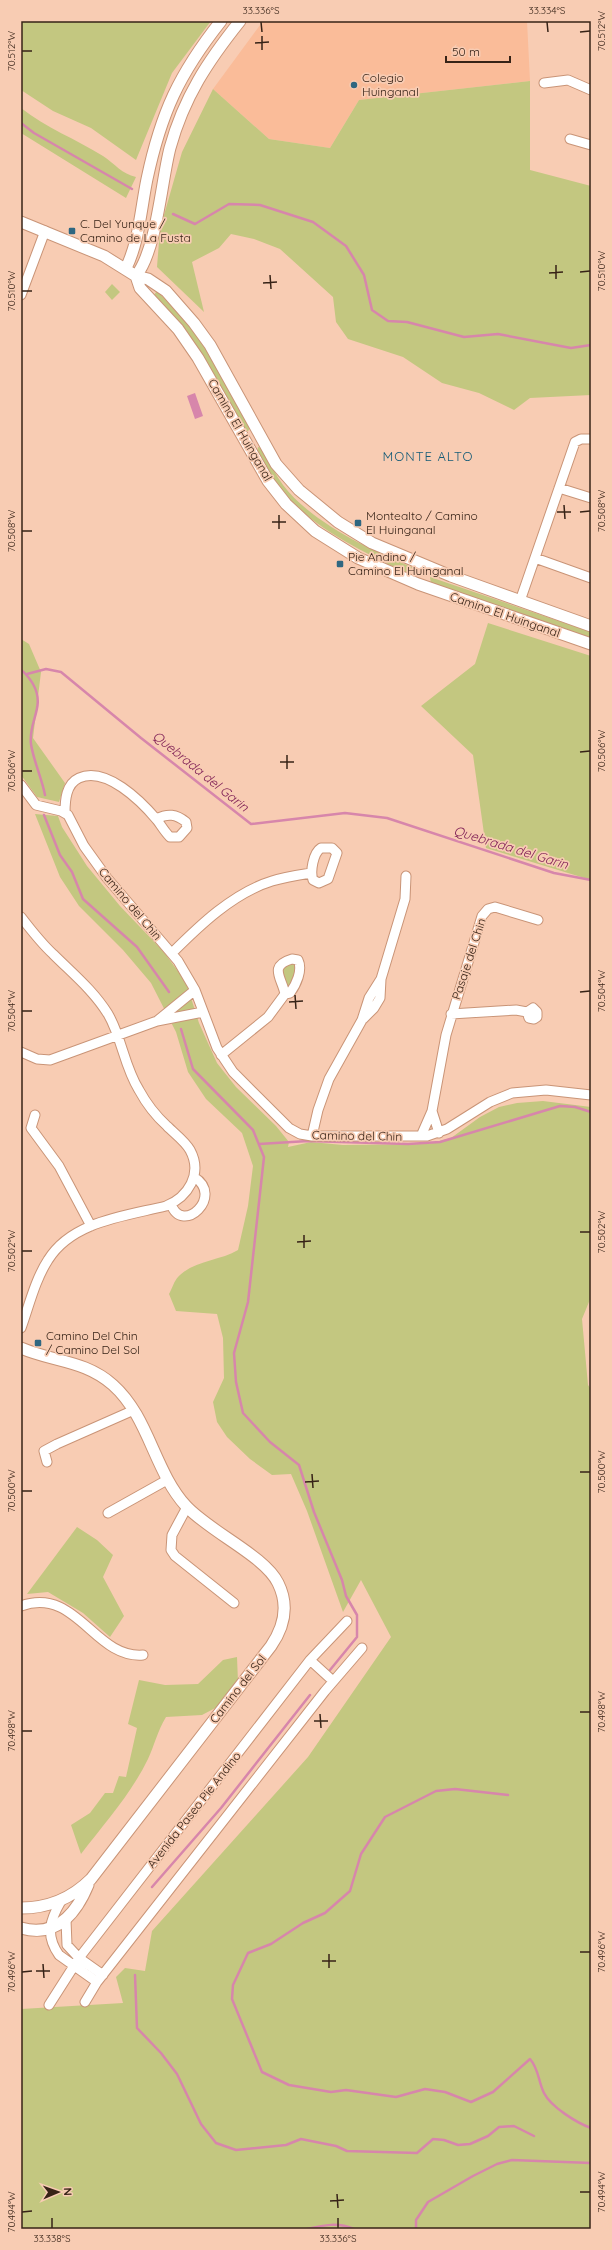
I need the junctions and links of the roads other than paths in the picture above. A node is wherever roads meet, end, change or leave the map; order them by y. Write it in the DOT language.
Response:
graph roads {
  1 [pos="221,21"];
  2 [pos="240,21"];
  3 [pos="544,83"];
  4 [pos="591,90"];
  5 [pos="570,139"];
  6 [pos="591,145"];
  7 [pos="140,208"];
  8 [pos="155,221"];
  9 [pos="21,222"];
  10 [pos="45,231"];
  11 [pos="126,268"];
  12 [pos="136,276"];
  13 [pos="21,295"];
  14 [pos="260,433"];
  15 [pos="591,439"];
  16 [pos="246,443"];
  17 [pos="559,488"];
  18 [pos="591,498"];
  19 [pos="535,558"];
  20 [pos="424,565"];
  21 [pos="591,578"];
  22 [pos="418,584"];
  23 [pos="520,601"];
  24 [pos="591,626"];
  25 [pos="591,644"];
  26 [pos="21,785"];
  27 [pos="65,813"];
  28 [pos="156,819"];
  29 [pos="311,873"];
  30 [pos="406,876"];
  31 [pos="21,917"];
  32 [pos="538,920"];
  33 [pos="172,953"];
  34 [pos="195,990"];
  35 [pos="285,994"];
  36 [pos="203,1012"];
  37 [pos="527,1012"];
  38 [pos="451,1014"];
  39 [pos="157,1021"];
  40 [pos="117,1036"];
  41 [pos="21,1052"];
  42 [pos="221,1055"];
  43 [pos="591,1095"];
  44 [pos="432,1110"];
  45 [pos="35,1114"];
  46 [pos="439,1133"];
  47 [pos="312,1136"];
  48 [pos="420,1136"];
  49 [pos="194,1177"];
  50 [pos="171,1204"];
  51 [pos="91,1226"];
  52 [pos="21,1328"];
  53 [pos="21,1348"];
  54 [pos="134,1410"];
  55 [pos="46,1462"];
  56 [pos="167,1480"];
  57 [pos="187,1507"];
  58 [pos="108,1513"];
  59 [pos="234,1604"];
  60 [pos="21,1606"];
  61 [pos="347,1620"];
  62 [pos="362,1648"];
  63 [pos="143,1655"];
  64 [pos="310,1660"];
  65 [pos="333,1681"];
  66 [pos="91,1879"];
  67 [pos="61,1901"];
  68 [pos="21,1908"];
  69 [pos="66,1920"];
  70 [pos="21,1928"];
  71 [pos="49,1929"];
  72 [pos="79,1958"];
  73 [pos="73,1966"];
  74 [pos="100,1979"];
  75 [pos="85,2002"];
  76 [pos="49,2005"];
  1 -- 7 [label="street"];
  2 -- 8 [label="street"];
  3 -- 4 [label="street"];
  5 -- 6 [label="street"];
  7 -- 8 [label="street"];
  7 -- 11 [label="street"];
  8 -- 12 [label="street"];
  9 -- 10 [label="street, Camino El Huinganal"];
  10 -- 11 [label="street, Camino El Huinganal"];
  10 -- 13 [label="street"];
  11 -- 12 [label="street, Camino El Huinganal"];
  12 -- 14 [label="street, Camino El Huinganal"];
  12 -- 16 [label="street, Camino El Huinganal"];
  14 -- 16 [label="street"];
  14 -- 20 [label="street, Camino El Huinganal"];
  15 -- 17 [label="street"];
  16 -- 22 [label="street, Camino El Huinganal"];
  17 -- 18 [label="street"];
  17 -- 19 [label="street"];
  19 -- 21 [label="street"];
  19 -- 23 [label="street"];
  20 -- 22 [label="street"];
  20 -- 23 [label="street, Camino El Huinganal"];
  22 -- 25 [label="street, Camino El Huinganal"];
  23 -- 24 [label="street, Camino El Huinganal"];
  26 -- 27 [label="street"];
  27 -- 28 [label="street"];
  27 -- 33 [label="street, Camino del Chin"];
  29 -- 33 [label="street"];
  30 -- 47 [label="street"];
  31 -- 40 [label="street"];
  32 -- 38 [label="street, Pasaje del Chin"];
  33 -- 34 [label="street, Camino del Chin"];
  34 -- 36 [label="street, Camino del Chin"];
  34 -- 39 [label="street"];
  35 -- 42 [label="street"];
  36 -- 39 [label="street"];
  36 -- 42 [label="street, Camino del Chin"];
  37 -- 38 [label="street, Pasaje del Chin"];
  38 -- 44 [label="street, Pasaje del Chin"];
  39 -- 40 [label="street"];
  40 -- 41 [label="street"];
  40 -- 49 [label="street"];
  42 -- 47 [label="street, Camino del Chin"];
  43 -- 46 [label="street, Camino del Chin"];
  44 -- 46 [label="street, Pasaje del Chin"];
  44 -- 48 [label="street, Pasaje del Chin"];
  45 -- 51 [label="street"];
  46 -- 48 [label="street, Camino del Chin"];
  47 -- 48 [label="street, Camino del Chin"];
  49 -- 50 [label="street"];
  49 -- 50 [label="street"];
  50 -- 51 [label="street"];
  51 -- 52 [label="street"];
  53 -- 54 [label="street, Camino del Sol"];
  54 -- 55 [label="street"];
  54 -- 56 [label="street, Camino del Sol"];
  56 -- 57 [label="street, Camino del Sol"];
  56 -- 58 [label="street"];
  57 -- 59 [label="street"];
  57 -- 66 [label="street, Camino del Sol"];
  60 -- 63 [label="street"];
  61 -- 64 [label="street, Avenida Paseo Pie Andino"];
  62 -- 65 [label="street"];
  64 -- 65 [label="street"];
  64 -- 72 [label="street, Avenida Paseo Pie Andino"];
  65 -- 74 [label="street"];
  66 -- 67 [label="street, Camino del Sol"];
  66 -- 69 [label="street, Camino del Sol"];
  67 -- 68 [label="street, Camino del Sol"];
  67 -- 71 [label="street"];
  69 -- 71 [label="street, Camino del Sol"];
  69 -- 72 [label="street"];
  70 -- 71 [label="street, Camino del Sol"];
  71 -- 73 [label="street"];
  72 -- 73 [label="street, Avenida Paseo Pie Andino"];
  72 -- 74 [label="street"];
  73 -- 74 [label="street"];
  73 -- 76 [label="street, Avenida Paseo Pie Andino"];
  74 -- 75 [label="street"];
}
